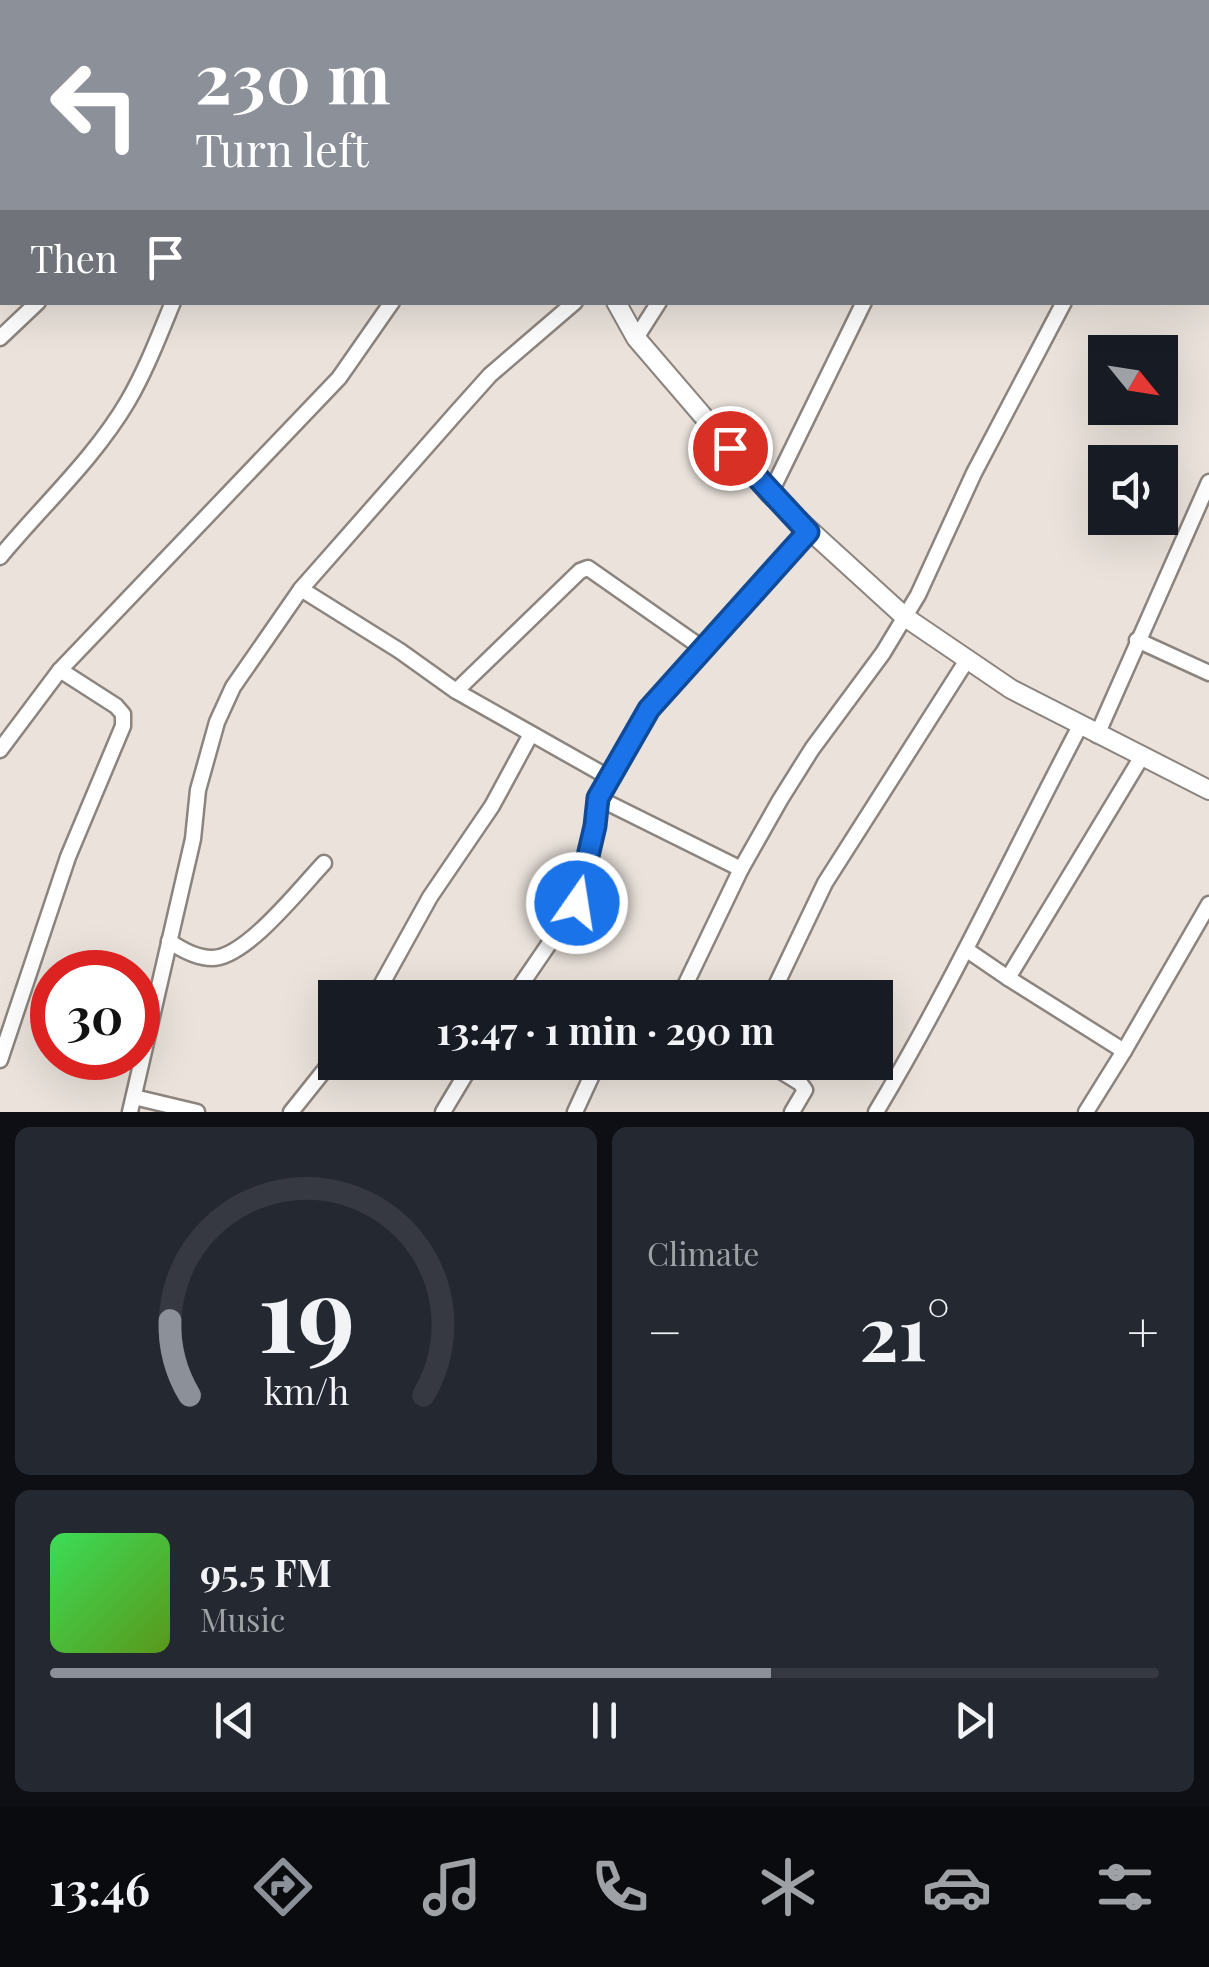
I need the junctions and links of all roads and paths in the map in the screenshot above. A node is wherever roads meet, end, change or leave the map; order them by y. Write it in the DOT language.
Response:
graph roads {
  1 [pos="35,305"];
  2 [pos="171,305"];
  3 [pos="390,305"];
  4 [pos="572,305"];
  5 [pos="618,305"];
  6 [pos="657,305"];
  7 [pos="863,305"];
  8 [pos="1062,305"];
  9 [pos="0,338"];
  10 [pos="636,338"];
  11 [pos="1209,482"];
  12 [pos="770,494"];
  13 [pos="808,532"];
  14 [pos="0,557"];
  15 [pos="302,590"];
  16 [pos="905,617"];
  17 [pos="1137,640"];
  18 [pos="705,650"];
  19 [pos="967,660"];
  20 [pos="60,670"];
  21 [pos="1209,673"];
  22 [pos="456,691"];
  23 [pos="1089,731"];
  24 [pos="531,734"];
  25 [pos="0,750"];
  26 [pos="1141,758"];
  27 [pos="608,777"];
  28 [pos="1209,790"];
  29 [pos="598,798"];
  30 [pos="324,863"];
  31 [pos="740,868"];
  32 [pos="1209,904"];
  33 [pos="169,941"];
  34 [pos="967,950"];
  35 [pos="1008,978"];
  36 [pos="384,980"];
  37 [pos="524,980"];
  38 [pos="687,980"];
  39 [pos="779,980"];
  40 [pos="1124,1051"];
  41 [pos="0,1060"];
  42 [pos="318,1078"];
  43 [pos="462,1080"];
  44 [pos="589,1080"];
  45 [pos="794,1080"];
  46 [pos="132,1105"];
  47 [pos="198,1112"];
  48 [pos="291,1112"];
  49 [pos="443,1112"];
  50 [pos="574,1112"];
  51 [pos="792,1112"];
  52 [pos="876,1112"];
  53 [pos="1086,1112"];
  1 -- 9 [label="street"];
  2 -- 14 [label="street"];
  3 -- 20 [label="street"];
  4 -- 15 [label="street"];
  5 -- 10 [label="main road"];
  6 -- 10 [label="street"];
  7 -- 12 [label="street"];
  8 -- 16 [label="street"];
  10 -- 12 [label="main road"];
  11 -- 17 [label="street"];
  12 -- 13 [label="main road"];
  13 -- 16 [label="main road"];
  13 -- 18 [label="street"];
  15 -- 22 [label="street"];
  15 -- 33 [label="street"];
  16 -- 19 [label="main road"];
  16 -- 31 [label="street"];
  17 -- 21 [label="street"];
  17 -- 23 [label="street"];
  18 -- 22 [label="street"];
  18 -- 27 [label="street"];
  19 -- 23 [label="main road"];
  19 -- 39 [label="street"];
  20 -- 25 [label="street"];
  20 -- 41 [label="street"];
  22 -- 24 [label="street"];
  23 -- 26 [label="main road"];
  23 -- 34 [label="street"];
  24 -- 27 [label="street"];
  24 -- 36 [label="street"];
  26 -- 28 [label="main road"];
  26 -- 35 [label="street"];
  27 -- 29 [label="street"];
  29 -- 31 [label="street"];
  29 -- 37 [label="street"];
  30 -- 33 [label="street"];
  31 -- 38 [label="street"];
  32 -- 40 [label="street"];
  33 -- 46 [label="street"];
  34 -- 35 [label="street"];
  34 -- 52 [label="street"];
  35 -- 40 [label="street"];
  40 -- 53 [label="street"];
  42 -- 48 [label="street"];
  43 -- 49 [label="street"];
  44 -- 50 [label="street"];
  45 -- 51 [label="street"];
  46 -- 47 [label="street"];
}
